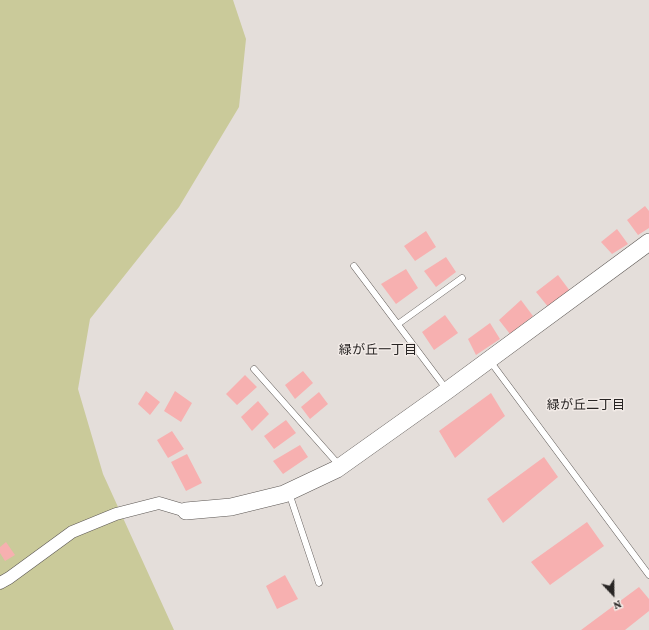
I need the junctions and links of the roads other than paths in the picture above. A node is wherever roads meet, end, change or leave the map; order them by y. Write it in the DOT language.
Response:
graph roads {
  1 [pos="649,242"];
  2 [pos="354,266"];
  3 [pos="462,278"];
  4 [pos="398,324"];
  5 [pos="489,360"];
  6 [pos="254,369"];
  7 [pos="448,390"];
  8 [pos="340,466"];
  9 [pos="288,492"];
  10 [pos="186,511"];
  11 [pos="649,575"];
  12 [pos="0,583"];
  13 [pos="318,583"];
  1 -- 5 [label="street"];
  2 -- 4 [label="lane"];
  3 -- 4 [label="lane"];
  4 -- 7 [label="lane"];
  5 -- 7 [label="street"];
  5 -- 11 [label="lane"];
  6 -- 8 [label="lane"];
  7 -- 8 [label="street"];
  8 -- 9 [label="street"];
  9 -- 10 [label="street"];
  9 -- 13 [label="lane"];
  10 -- 12 [label="street"];
}
